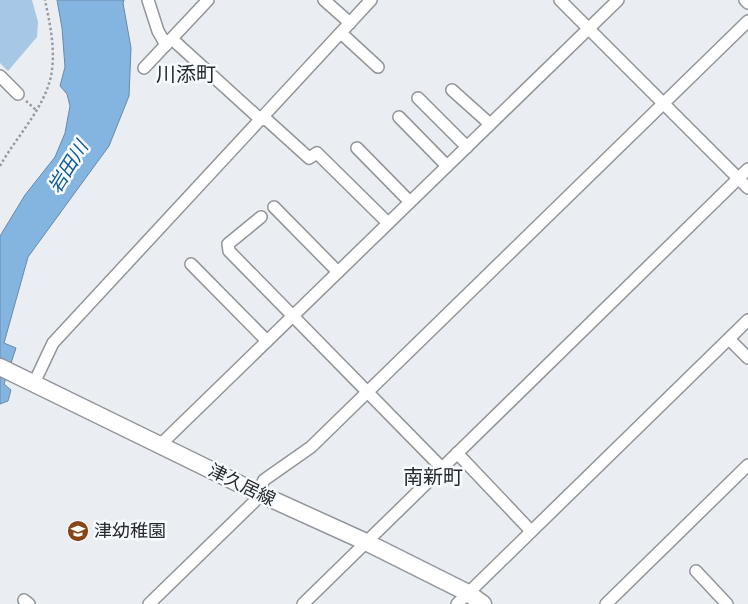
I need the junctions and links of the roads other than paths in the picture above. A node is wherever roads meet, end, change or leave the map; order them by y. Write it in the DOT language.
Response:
graph roads {
  1 [pos="148,0"];
  2 [pos="208,0"];
  3 [pos="324,0"];
  4 [pos="371,0"];
  5 [pos="560,0"];
  6 [pos="618,0"];
  7 [pos="748,21"];
  8 [pos="350,23"];
  9 [pos="588,28"];
  10 [pos="341,32"];
  11 [pos="169,42"];
  12 [pos="378,67"];
  13 [pos="144,68"];
  14 [pos="0,76"];
  15 [pos="452,90"];
  16 [pos="18,94"];
  17 [pos="418,98"];
  18 [pos="664,104"];
  19 [pos="398,117"];
  20 [pos="260,119"];
  21 [pos="490,124"];
  22 [pos="467,146"];
  23 [pos="358,148"];
  24 [pos="447,166"];
  25 [pos="748,169"];
  26 [pos="738,178"];
  27 [pos="748,188"];
  28 [pos="410,202"];
  29 [pos="274,208"];
  30 [pos="260,217"];
  31 [pos="388,223"];
  32 [pos="191,264"];
  33 [pos="338,272"];
  34 [pos="293,316"];
  35 [pos="748,320"];
  36 [pos="729,339"];
  37 [pos="268,341"];
  38 [pos="748,358"];
  39 [pos="0,367"];
  40 [pos="31,381"];
  41 [pos="368,392"];
  42 [pos="160,445"];
  43 [pos="457,453"];
  44 [pos="748,465"];
  45 [pos="442,468"];
  46 [pos="258,493"];
  47 [pos="531,531"];
  48 [pos="366,542"];
  49 [pos="696,571"];
  50 [pos="462,598"];
  51 [pos="149,604"];
  52 [pos="303,604"];
  53 [pos="483,604"];
  54 [pos="606,604"];
  55 [pos="727,604"];
  1 -- 11 [label="street"];
  2 -- 11 [label="street"];
  3 -- 8 [label="street"];
  4 -- 8 [label="street"];
  5 -- 9 [label="street"];
  6 -- 9 [label="street"];
  7 -- 18 [label="street"];
  8 -- 10 [label="street"];
  9 -- 18 [label="street"];
  9 -- 21 [label="street"];
  10 -- 12 [label="street"];
  10 -- 20 [label="street"];
  11 -- 13 [label="street"];
  11 -- 20 [label="street"];
  14 -- 16 [label="street"];
  15 -- 21 [label="street"];
  17 -- 22 [label="street"];
  18 -- 26 [label="street"];
  18 -- 41 [label="street"];
  19 -- 24 [label="street"];
  20 -- 31 [label="street"];
  20 -- 40 [label="street"];
  21 -- 22 [label="street"];
  22 -- 24 [label="street"];
  23 -- 28 [label="street"];
  24 -- 28 [label="street"];
  25 -- 26 [label="street"];
  26 -- 27 [label="street"];
  26 -- 43 [label="street"];
  28 -- 31 [label="street"];
  29 -- 33 [label="street"];
  30 -- 34 [label="street"];
  31 -- 33 [label="street"];
  32 -- 37 [label="street"];
  33 -- 34 [label="street"];
  34 -- 37 [label="street"];
  34 -- 41 [label="street"];
  35 -- 36 [label="street"];
  36 -- 38 [label="street"];
  36 -- 47 [label="street"];
  37 -- 42 [label="street"];
  39 -- 40 [label="main road, 津久居線"];
  40 -- 42 [label="main road, 津久居線"];
  41 -- 45 [label="street"];
  41 -- 46 [label="street"];
  42 -- 46 [label="main road, 津久居線"];
  43 -- 45 [label="street"];
  43 -- 47 [label="street"];
  44 -- 54 [label="street"];
  45 -- 48 [label="street"];
  46 -- 48 [label="main road, 津久居線"];
  46 -- 51 [label="street"];
  47 -- 50 [label="street"];
  48 -- 50 [label="main road, 津久居線"];
  48 -- 52 [label="street"];
  49 -- 55 [label="street"];
  50 -- 53 [label="main road, 津久居線"];
}
